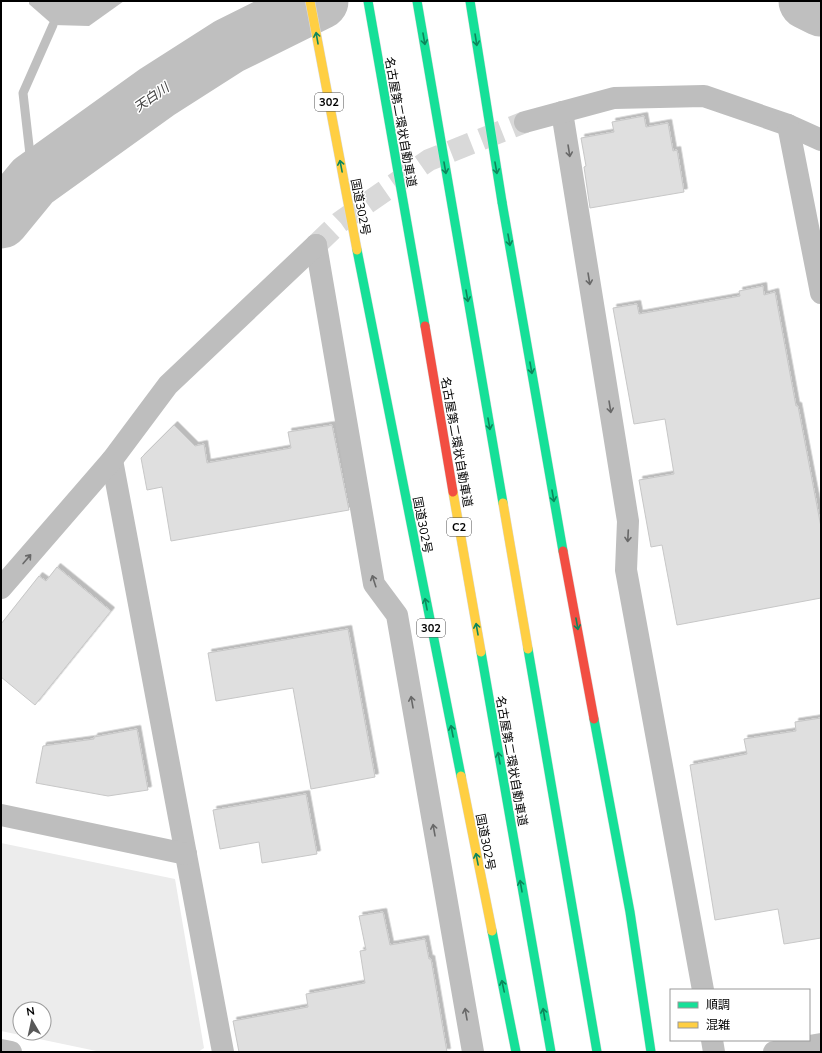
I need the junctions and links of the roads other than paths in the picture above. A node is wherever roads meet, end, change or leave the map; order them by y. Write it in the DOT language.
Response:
graph roads {
  1 [pos="310,1"];
  2 [pos="368,1"];
  3 [pos="417,1"];
  4 [pos="470,1"];
  5 [pos="562,112"];
  6 [pos="525,122"];
  7 [pos="788,125"];
  8 [pos="821,140"];
  9 [pos="821,293"];
  10 [pos="112,460"];
  11 [pos="1,588"];
  12 [pos="1,815"];
  13 [pos="186,854"];
  14 [pos="703,989"];
  15 [pos="712,1041"];
  16 [pos="821,1044"];
  17 [pos="1,1050"];
  18 [pos="11,1052"];
  19 [pos="223,1052"];
  20 [pos="473,1052"];
  21 [pos="516,1052"];
  22 [pos="551,1052"];
  23 [pos="597,1052"];
  24 [pos="651,1052"];
  25 [pos="714,1052"];
  26 [pos="774,1052"];
  21 -- 1 [label="highway, 国道302号 / 302, one-way"];
  22 -- 2 [label="highway, 名古屋第二環状自動車道 / C2, one-way, bridge"];
  3 -- 23 [label="highway, one-way, bridge"];
  4 -- 24 [label="highway, one-way, bridge"];
  5 -- 6 [label="street"];
  5 -- 7 [label="street"];
  5 -- 14 [label="street, one-way"];
  7 -- 8 [label="street"];
  7 -- 9 [label="street"];
  11 -- 10 [label="street, one-way"];
  10 -- 13 [label="street"];
  20 -- 10 [label="street, one-way"];
  12 -- 13 [label="street"];
  13 -- 19 [label="street"];
  15 -- 25 [label="street"];
  16 -- 26 [label="street"];
  17 -- 18 [label="street"];
}
